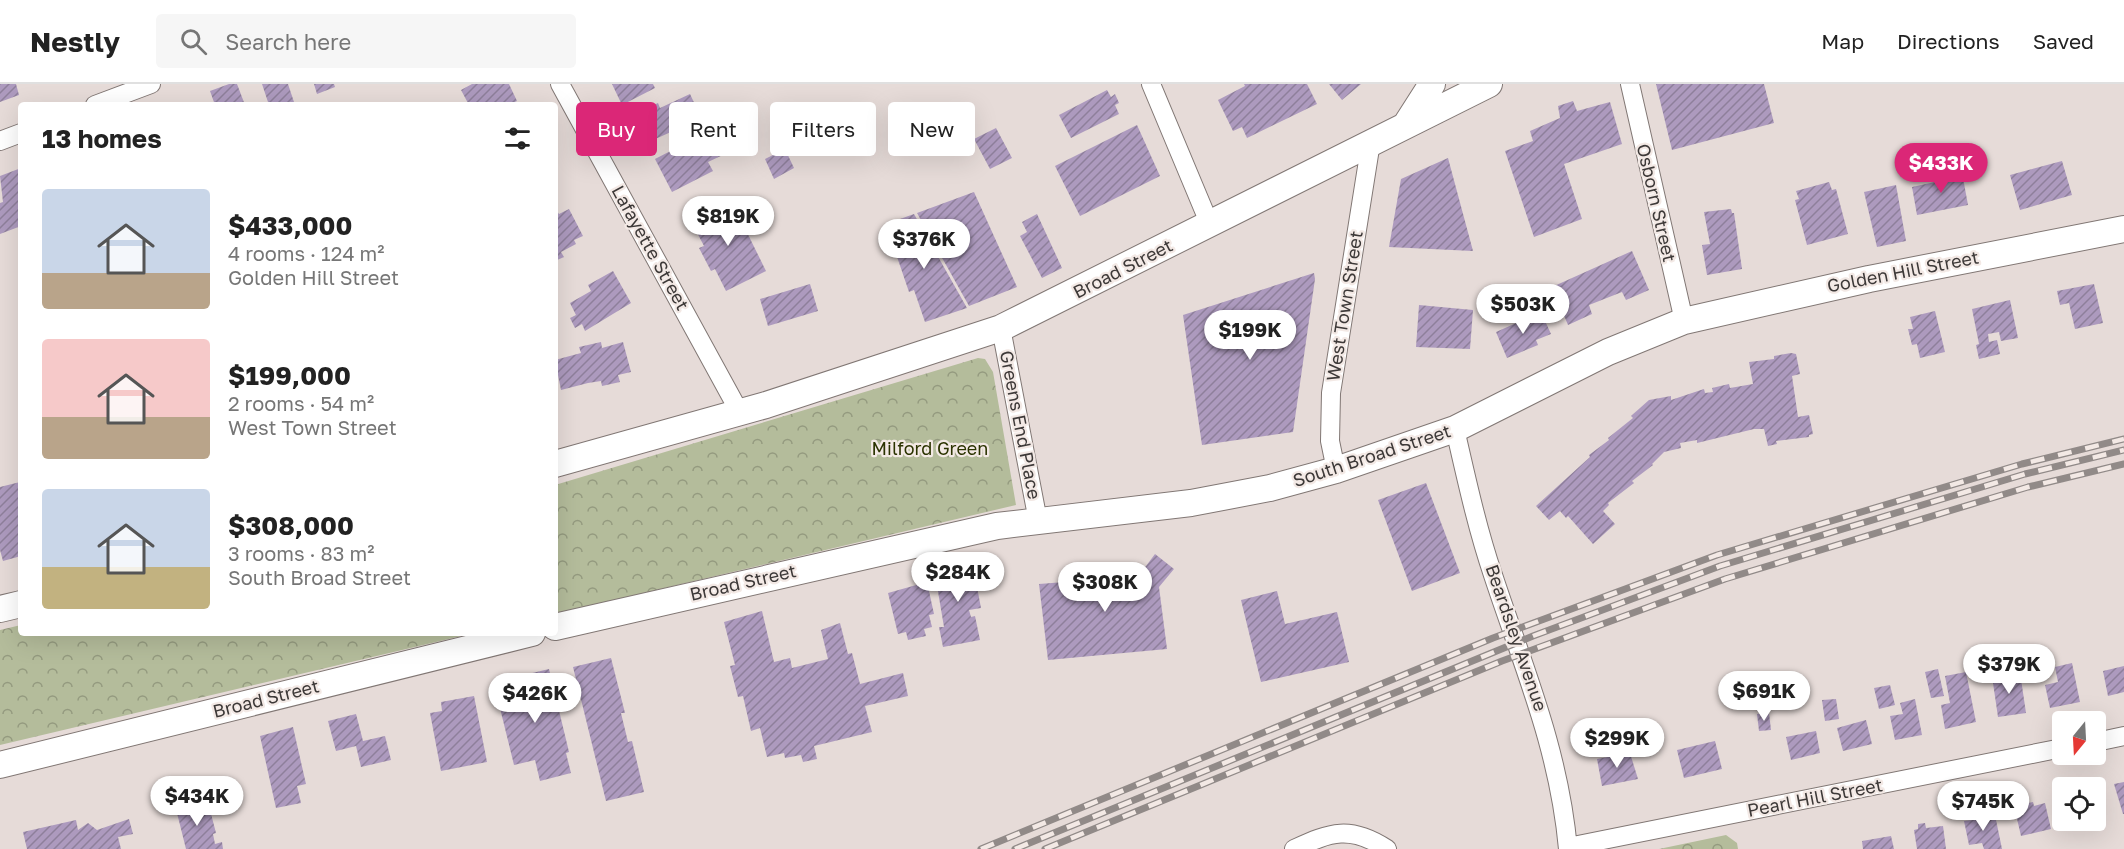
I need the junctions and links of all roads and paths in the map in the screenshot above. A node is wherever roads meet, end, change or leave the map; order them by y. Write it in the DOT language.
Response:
graph roads {
  1 [pos="151,84"];
  2 [pos="560,84"];
  3 [pos="1150,84"];
  4 [pos="1432,84"];
  5 [pos="1489,84"];
  6 [pos="1630,84"];
  7 [pos="103,102"];
  8 [pos="1407,123"];
  9 [pos="18,134"];
  10 [pos="0,141"];
  11 [pos="1371,142"];
  12 [pos="1210,225"];
  13 [pos="2124,229"];
  14 [pos="1684,321"];
  15 [pos="1001,328"];
  16 [pos="740,413"];
  17 [pos="1455,429"];
  18 [pos="558,463"];
  19 [pos="1335,470"];
  20 [pos="1038,521"];
  21 [pos="18,605"];
  22 [pos="0,609"];
  23 [pos="558,626"];
  24 [pos="520,636"];
  25 [pos="2124,736"];
  26 [pos="2106,740"];
  27 [pos="2052,750"];
  28 [pos="0,765"];
  29 [pos="1568,848"];
  30 [pos="1294,849"];
  31 [pos="1387,849"];
  1 -- 7 [label="street"];
  2 -- 16 [label="street, Lafayette Street"];
  3 -- 12 [label="street"];
  4 -- 8 [label="main road"];
  5 -- 8 [label="main road, Broad Street"];
  6 -- 14 [label="street, Osborn Street"];
  8 -- 11 [label="main road, Broad Street"];
  9 -- 10 [label="street"];
  11 -- 12 [label="main road, Broad Street"];
  11 -- 19 [label="street, West Town Street"];
  12 -- 15 [label="main road, Broad Street"];
  13 -- 14 [label="main road, Golden Hill Street"];
  14 -- 17 [label="main road, South Broad Street"];
  15 -- 16 [label="main road, Broad Street"];
  15 -- 20 [label="street, Greens End Place"];
  16 -- 18 [label="main road"];
  17 -- 19 [label="main road, South Broad Street"];
  17 -- 29 [label="street, Beardsley Avenue"];
  19 -- 20 [label="main road, South Broad Street"];
  20 -- 23 [label="main road, Broad Street"];
  21 -- 22 [label="main road"];
  24 -- 28 [label="main road, Broad Street"];
  25 -- 26 [label="street"];
  27 -- 29 [label="street, Pearl Hill Street"];
  30 -- 31 [label="street"];
}
